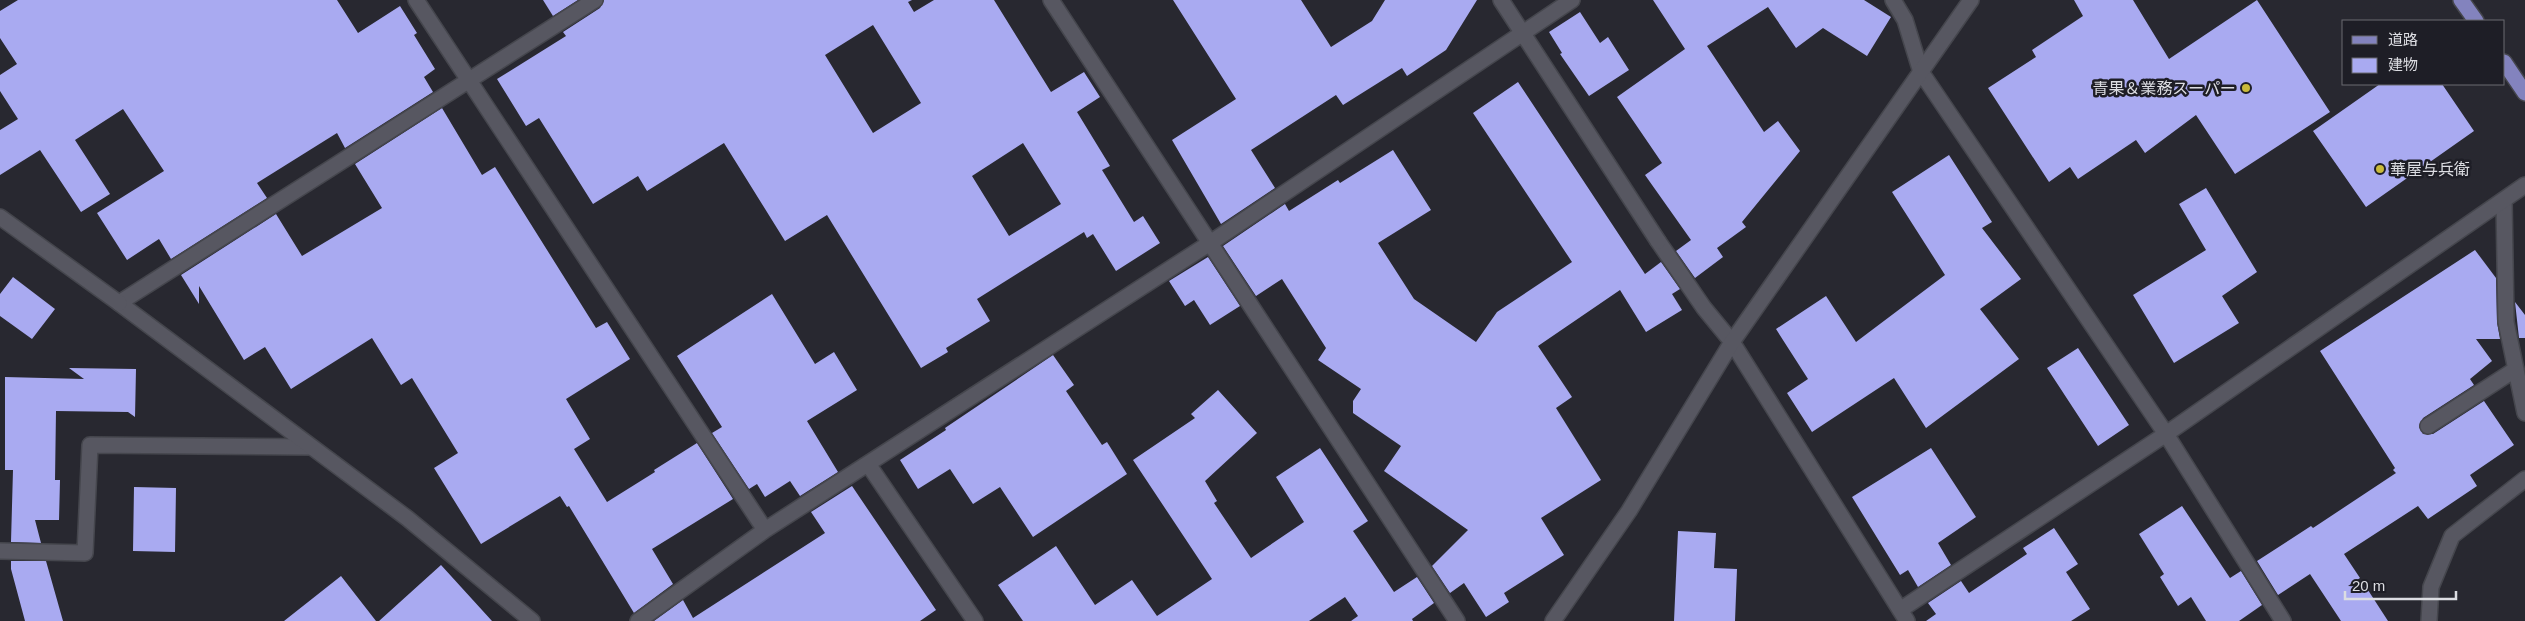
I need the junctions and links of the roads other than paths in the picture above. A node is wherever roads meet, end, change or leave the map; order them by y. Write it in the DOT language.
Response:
graph roads {
  1 [pos="416,0"];
  2 [pos="595,0"];
  3 [pos="1051,0"];
  4 [pos="1501,0"];
  5 [pos="1572,0"];
  6 [pos="1893,0"];
  7 [pos="1971,0"];
  8 [pos="2461,0"];
  9 [pos="2475,20"];
  10 [pos="1523,33"];
  11 [pos="2505,63"];
  12 [pos="1921,72"];
  13 [pos="470,81"];
  14 [pos="2525,93"];
  15 [pos="2525,185"];
  16 [pos="2504,200"];
  17 [pos="0,217"];
  18 [pos="1210,243"];
  19 [pos="119,303"];
  20 [pos="1732,342"];
  21 [pos="2516,369"];
  22 [pos="2525,413"];
  23 [pos="2428,426"];
  24 [pos="2166,434"];
  25 [pos="311,447"];
  26 [pos="868,464"];
  27 [pos="2525,479"];
  28 [pos="764,530"];
  29 [pos="0,552"];
  30 [pos="1904,616"];
  31 [pos="532,621"];
  32 [pos="638,621"];
  33 [pos="975,621"];
  34 [pos="1457,621"];
  35 [pos="1553,621"];
  36 [pos="2283,621"];
  37 [pos="2428,621"];
  1 -- 13 [label="street"];
  2 -- 13 [label="street"];
  3 -- 18 [label="street"];
  4 -- 10 [label="street"];
  5 -- 10 [label="street"];
  6 -- 12 [label="street"];
  7 -- 12 [label="street"];
  8 -- 9 [label="main road"];
  10 -- 18 [label="street"];
  10 -- 20 [label="street"];
  11 -- 14 [label="main road"];
  12 -- 20 [label="street"];
  12 -- 24 [label="street"];
  13 -- 19 [label="street"];
  13 -- 28 [label="street"];
  15 -- 16 [label="street"];
  16 -- 21 [label="street"];
  16 -- 24 [label="street"];
  17 -- 19 [label="street"];
  18 -- 26 [label="street"];
  18 -- 34 [label="street"];
  19 -- 25 [label="street"];
  20 -- 30 [label="street"];
  20 -- 35 [label="street"];
  21 -- 22 [label="street"];
  21 -- 23 [label="street"];
  24 -- 30 [label="street"];
  24 -- 36 [label="street"];
  25 -- 29 [label="street"];
  25 -- 31 [label="street"];
  26 -- 28 [label="street"];
  26 -- 33 [label="street"];
  27 -- 37 [label="street"];
  28 -- 32 [label="street"];
}
